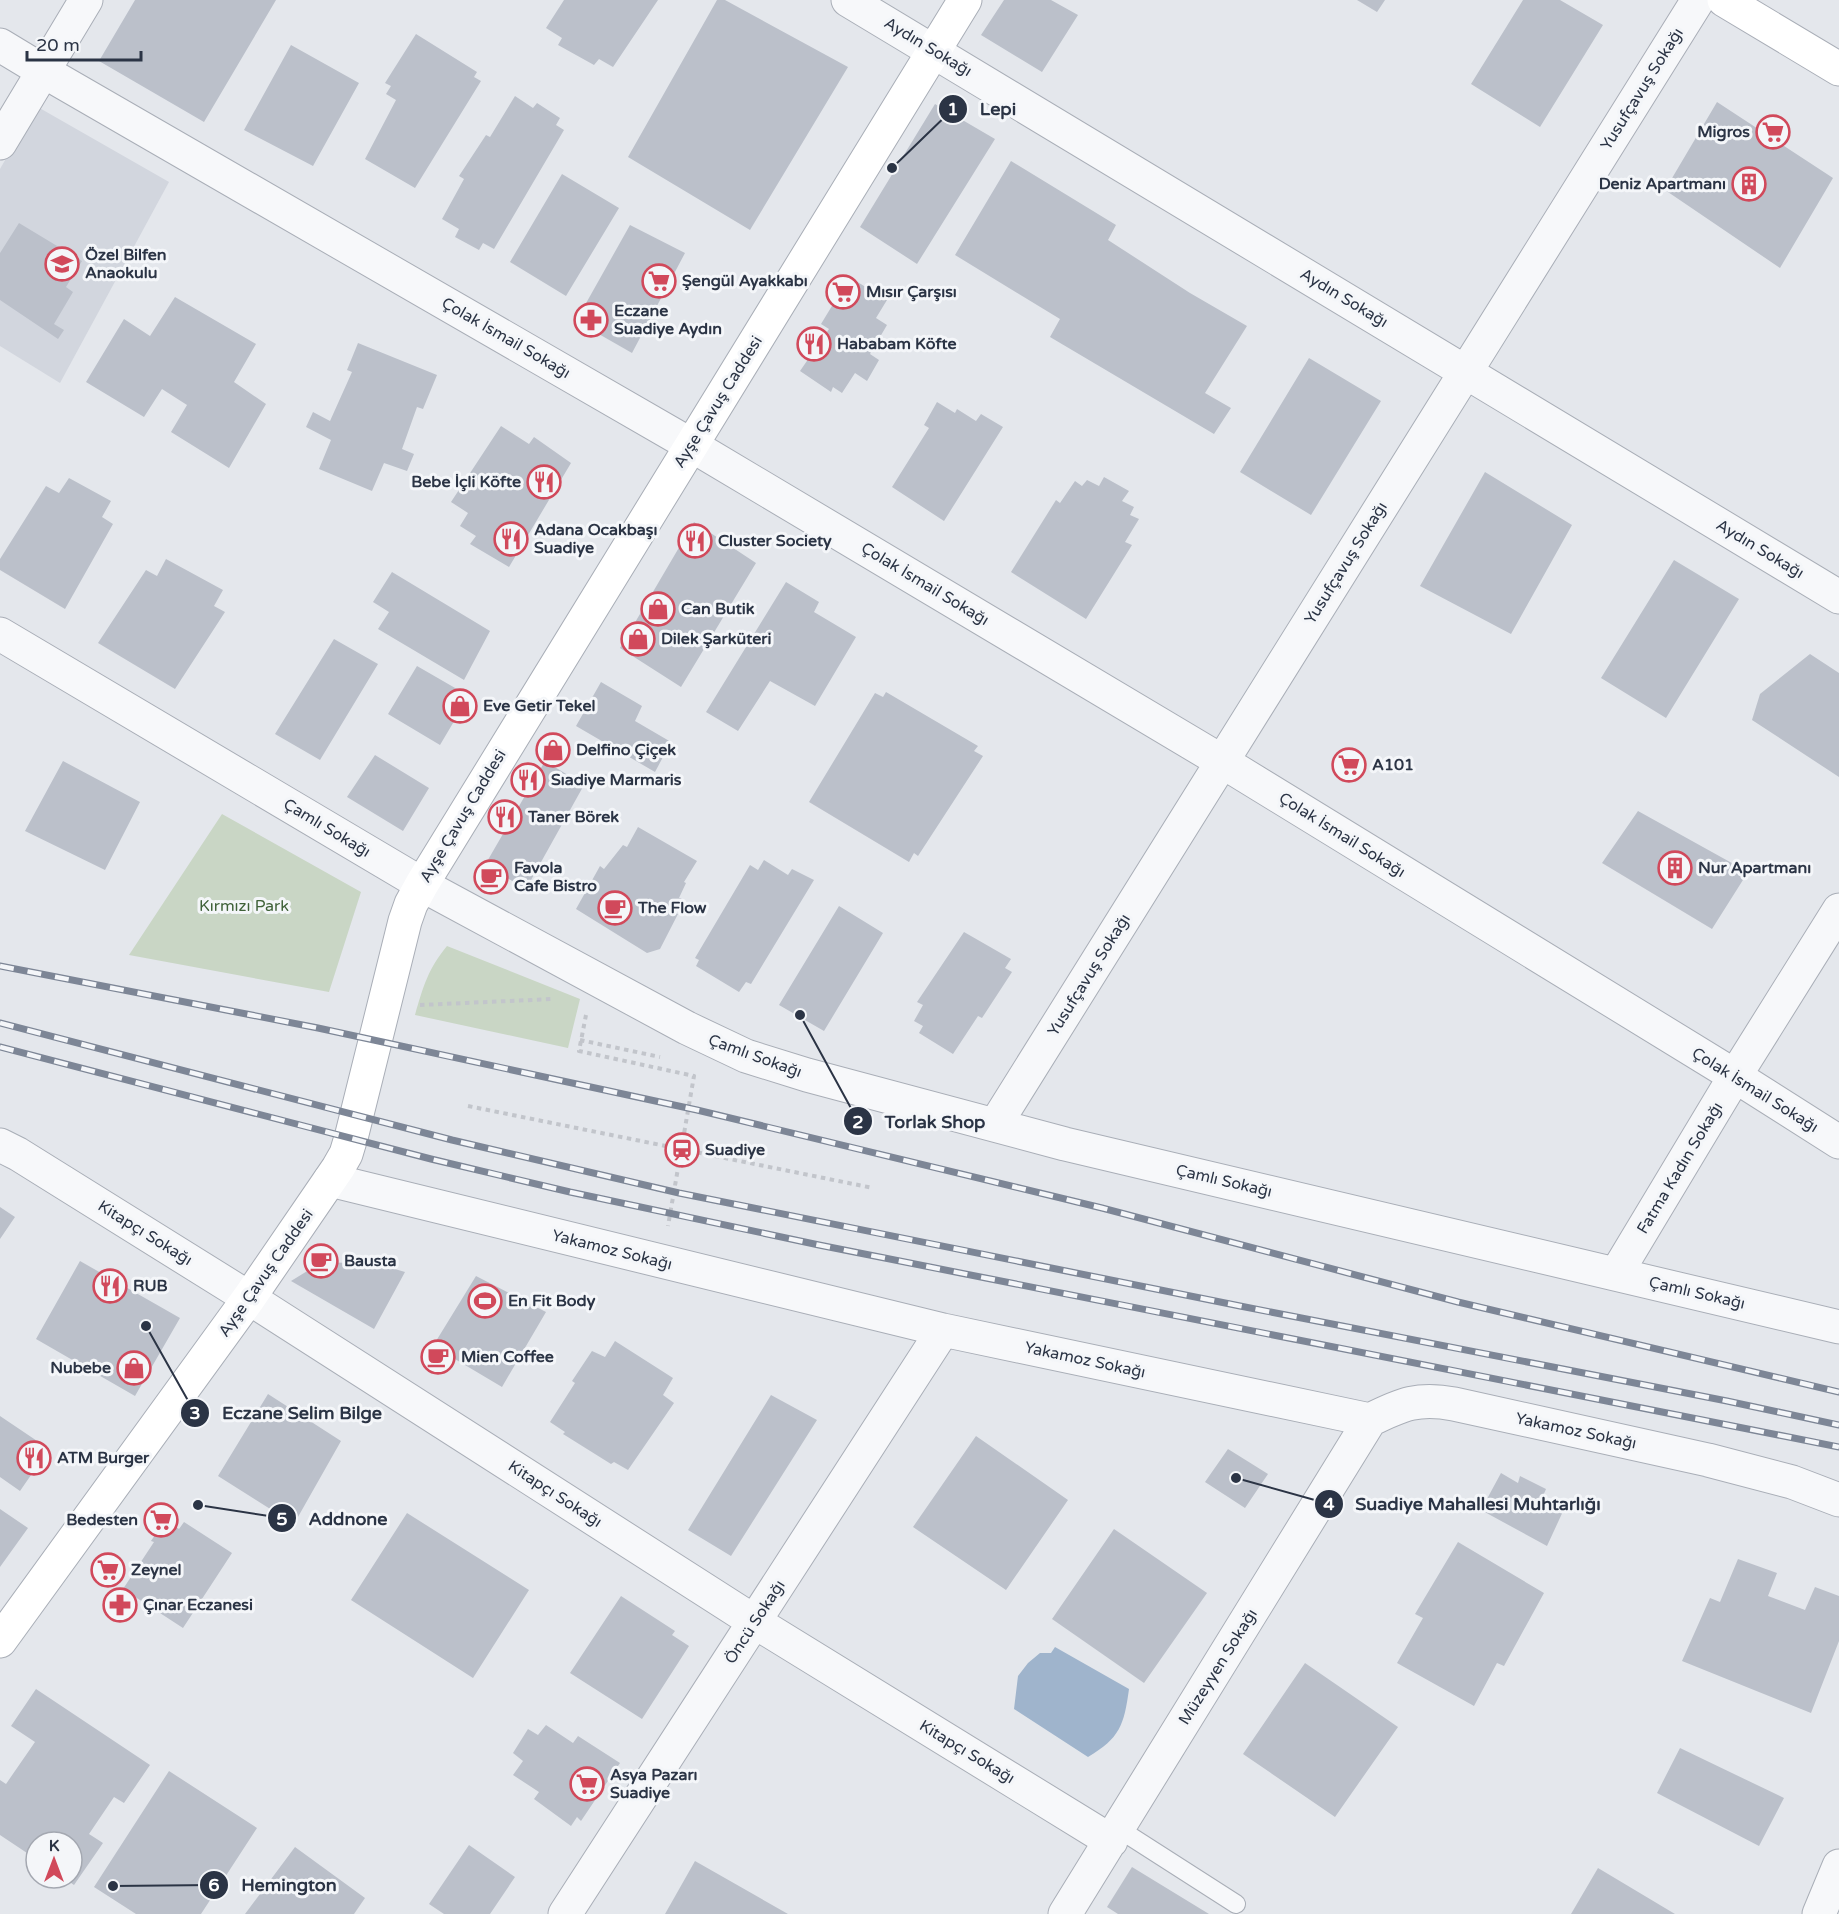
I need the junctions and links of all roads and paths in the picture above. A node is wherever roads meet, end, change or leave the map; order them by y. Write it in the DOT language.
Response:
graph roads {
  1 [pos="86,0"];
  2 [pos="848,0"];
  3 [pos="965,0"];
  4 [pos="1698,0"];
  5 [pos="1724,0"];
  6 [pos="0,45"];
  7 [pos="934,51"];
  8 [pos="1839,69"];
  9 [pos="43,71"];
  10 [pos="0,143"];
  11 [pos="1465,371"];
  12 [pos="691,445"];
  13 [pos="1839,597"];
  14 [pos="0,634"];
  15 [pos="1224,762"];
  16 [pos="422,884"];
  17 [pos="1839,910"];
  18 [pos="556,999"];
  19 [pos="384,1007"];
  20 [pos="588,1008"];
  21 [pos="1735,1076"];
  22 [pos="468,1106"];
  23 [pos="994,1125"];
  24 [pos="1839,1142"];
  25 [pos="0,1145"];
  26 [pos="682,1150"];
  27 [pos="330,1180"];
  28 [pos="873,1188"];
  29 [pos="662,1262"];
  30 [pos="1616,1274"];
  31 [pos="249,1298"];
  32 [pos="1839,1327"];
  33 [pos="943,1330"];
  34 [pos="1370,1420"];
  35 [pos="1839,1500"];
  36 [pos="755,1622"];
  37 [pos="0,1641"];
  38 [pos="1115,1835"];
  39 [pos="1236,1904"];
  40 [pos="566,1914"];
  41 [pos="1065,1914"];
  1 -- 9 [label="street"];
  2 -- 7 [label="street, Aydın Sokağı"];
  3 -- 7 [label="street, Ayşe Çavuş Caddesi"];
  4 -- 11 [label="street, Yusufçavuş Sokağı"];
  5 -- 8 [label="street"];
  6 -- 9 [label="street, Çolak İsmail Sokağı"];
  7 -- 11 [label="street, Aydın Sokağı"];
  7 -- 12 [label="street, Ayşe Çavuş Caddesi"];
  9 -- 10 [label="street"];
  9 -- 12 [label="street, Çolak İsmail Sokağı"];
  11 -- 13 [label="street, Aydın Sokağı"];
  11 -- 15 [label="street, Yusufçavuş Sokağı"];
  12 -- 15 [label="street, Çolak İsmail Sokağı"];
  12 -- 16 [label="street, Ayşe Çavuş Caddesi"];
  14 -- 16 [label="street, Çamlı Sokağı"];
  15 -- 21 [label="street, Çolak İsmail Sokağı"];
  15 -- 23 [label="street, Yusufçavuş Sokağı"];
  16 -- 19 [label="street, Ayşe Çavuş Caddesi"];
  16 -- 23 [label="street, Çamlı Sokağı"];
  17 -- 21 [label="street, Fatma Kadın Sokağı"];
  18 -- 19 [label="path"];
  19 -- 27 [label="street, Ayşe Çavuş Caddesi"];
  20 -- 26 [label="path"];
  21 -- 24 [label="street, Çolak İsmail Sokağı"];
  21 -- 30 [label="street, Fatma Kadın Sokağı"];
  22 -- 26 [label="path"];
  23 -- 30 [label="street, Çamlı Sokağı"];
  25 -- 31 [label="street, Kitapçı Sokağı"];
  26 -- 28 [label="path"];
  26 -- 29 [label="path"];
  27 -- 29 [label="street, Yakamoz Sokağı"];
  27 -- 31 [label="street, Ayşe Çavuş Caddesi"];
  29 -- 33 [label="street, Yakamoz Sokağı"];
  30 -- 32 [label="street, Çamlı Sokağı"];
  31 -- 36 [label="street, Kitapçı Sokağı"];
  31 -- 37 [label="street, Ayşe Çavuş Caddesi"];
  33 -- 34 [label="street, Yakamoz Sokağı"];
  33 -- 36 [label="street, Öncü Sokağı"];
  34 -- 35 [label="street, Yakamoz Sokağı"];
  34 -- 38 [label="street, Müzeyyen Sokağı"];
  36 -- 38 [label="street, Kitapçı Sokağı"];
  36 -- 40 [label="street, Öncü Sokağı"];
  38 -- 39 [label="lane"];
  38 -- 41 [label="street, Müzeyyen Sokağı"];
}
